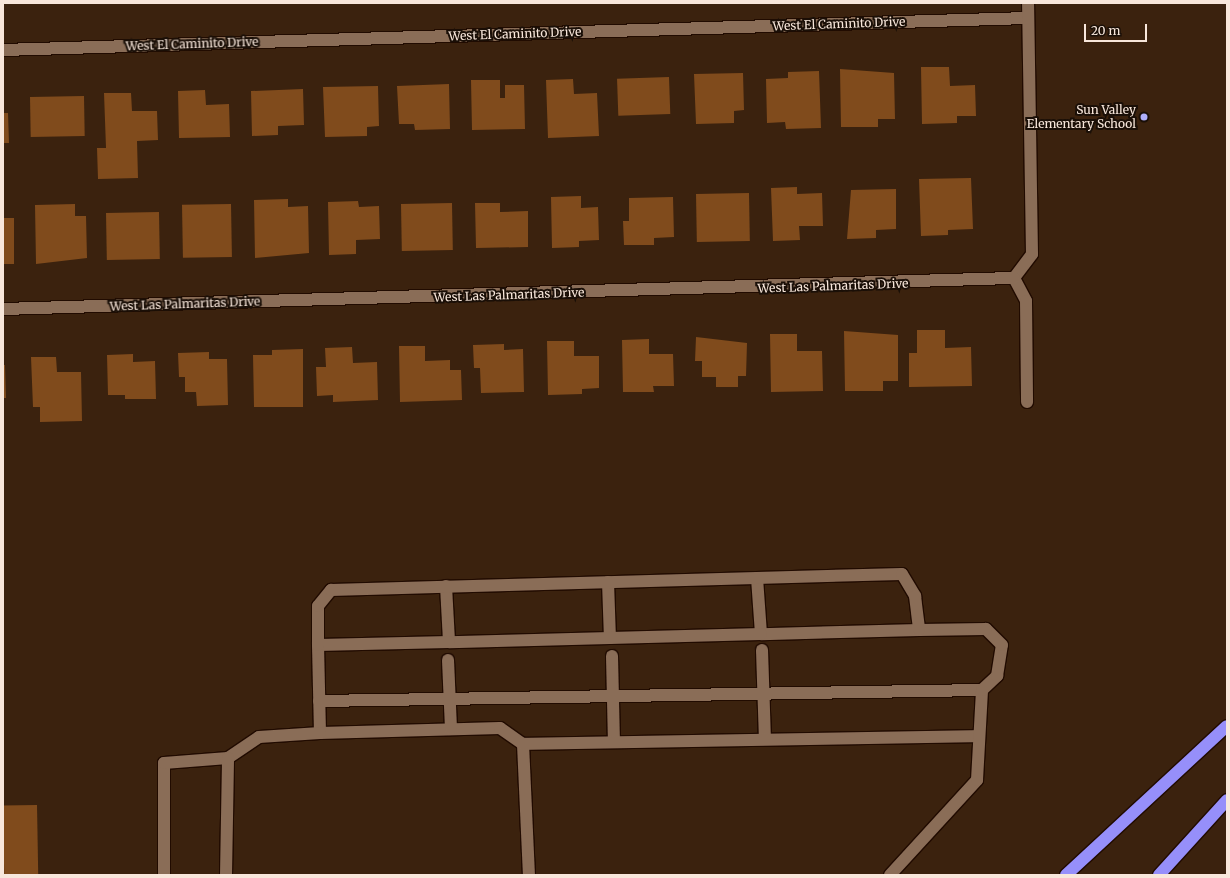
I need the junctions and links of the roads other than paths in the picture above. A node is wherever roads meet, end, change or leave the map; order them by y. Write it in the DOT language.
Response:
graph roads {
  1 [pos="1028,3"];
  2 [pos="1028,18"];
  3 [pos="3,50"];
  4 [pos="1014,278"];
  5 [pos="3,309"];
  6 [pos="1027,402"];
  7 [pos="757,578"];
  8 [pos="608,582"];
  9 [pos="446,586"];
  10 [pos="919,630"];
  11 [pos="761,634"];
  12 [pos="610,638"];
  13 [pos="449,642"];
  14 [pos="318,645"];
  15 [pos="762,650"];
  16 [pos="612,656"];
  17 [pos="448,660"];
  18 [pos="982,690"];
  19 [pos="764,694"];
  20 [pos="612,696"];
  21 [pos="450,699"];
  22 [pos="319,701"];
  23 [pos="1227,726"];
  24 [pos="451,729"];
  25 [pos="320,733"];
  26 [pos="979,736"];
  27 [pos="765,739"];
  28 [pos="614,742"];
  29 [pos="523,744"];
  30 [pos="228,758"];
  31 [pos="1227,800"];
  32 [pos="164,875"];
  33 [pos="226,875"];
  34 [pos="529,875"];
  35 [pos="890,875"];
  36 [pos="1066,875"];
  37 [pos="1159,875"];
  1 -- 2 [label="street"];
  2 -- 3 [label="street, West El Caminito Drive"];
  2 -- 4 [label="street"];
  4 -- 5 [label="street, West Las Palmaritas Drive"];
  4 -- 6 [label="street"];
  7 -- 8 [label="street"];
  7 -- 10 [label="street"];
  7 -- 11 [label="street"];
  8 -- 9 [label="street"];
  8 -- 12 [label="street"];
  9 -- 13 [label="street"];
  9 -- 14 [label="street"];
  10 -- 11 [label="street"];
  10 -- 18 [label="street"];
  11 -- 12 [label="street"];
  12 -- 13 [label="street"];
  13 -- 14 [label="street"];
  14 -- 22 [label="street"];
  15 -- 19 [label="street"];
  16 -- 20 [label="street"];
  17 -- 21 [label="street"];
  18 -- 19 [label="street"];
  18 -- 26 [label="street"];
  19 -- 20 [label="street"];
  19 -- 27 [label="street"];
  20 -- 21 [label="street"];
  20 -- 28 [label="street"];
  21 -- 22 [label="street"];
  21 -- 24 [label="street"];
  22 -- 25 [label="street"];
  23 -- 36 [label="highway"];
  24 -- 25 [label="street"];
  24 -- 29 [label="street"];
  25 -- 30 [label="street"];
  26 -- 27 [label="street"];
  26 -- 35 [label="street"];
  27 -- 28 [label="street"];
  28 -- 29 [label="street"];
  29 -- 34 [label="street"];
  30 -- 32 [label="street"];
  30 -- 33 [label="street"];
  31 -- 37 [label="highway"];
}
